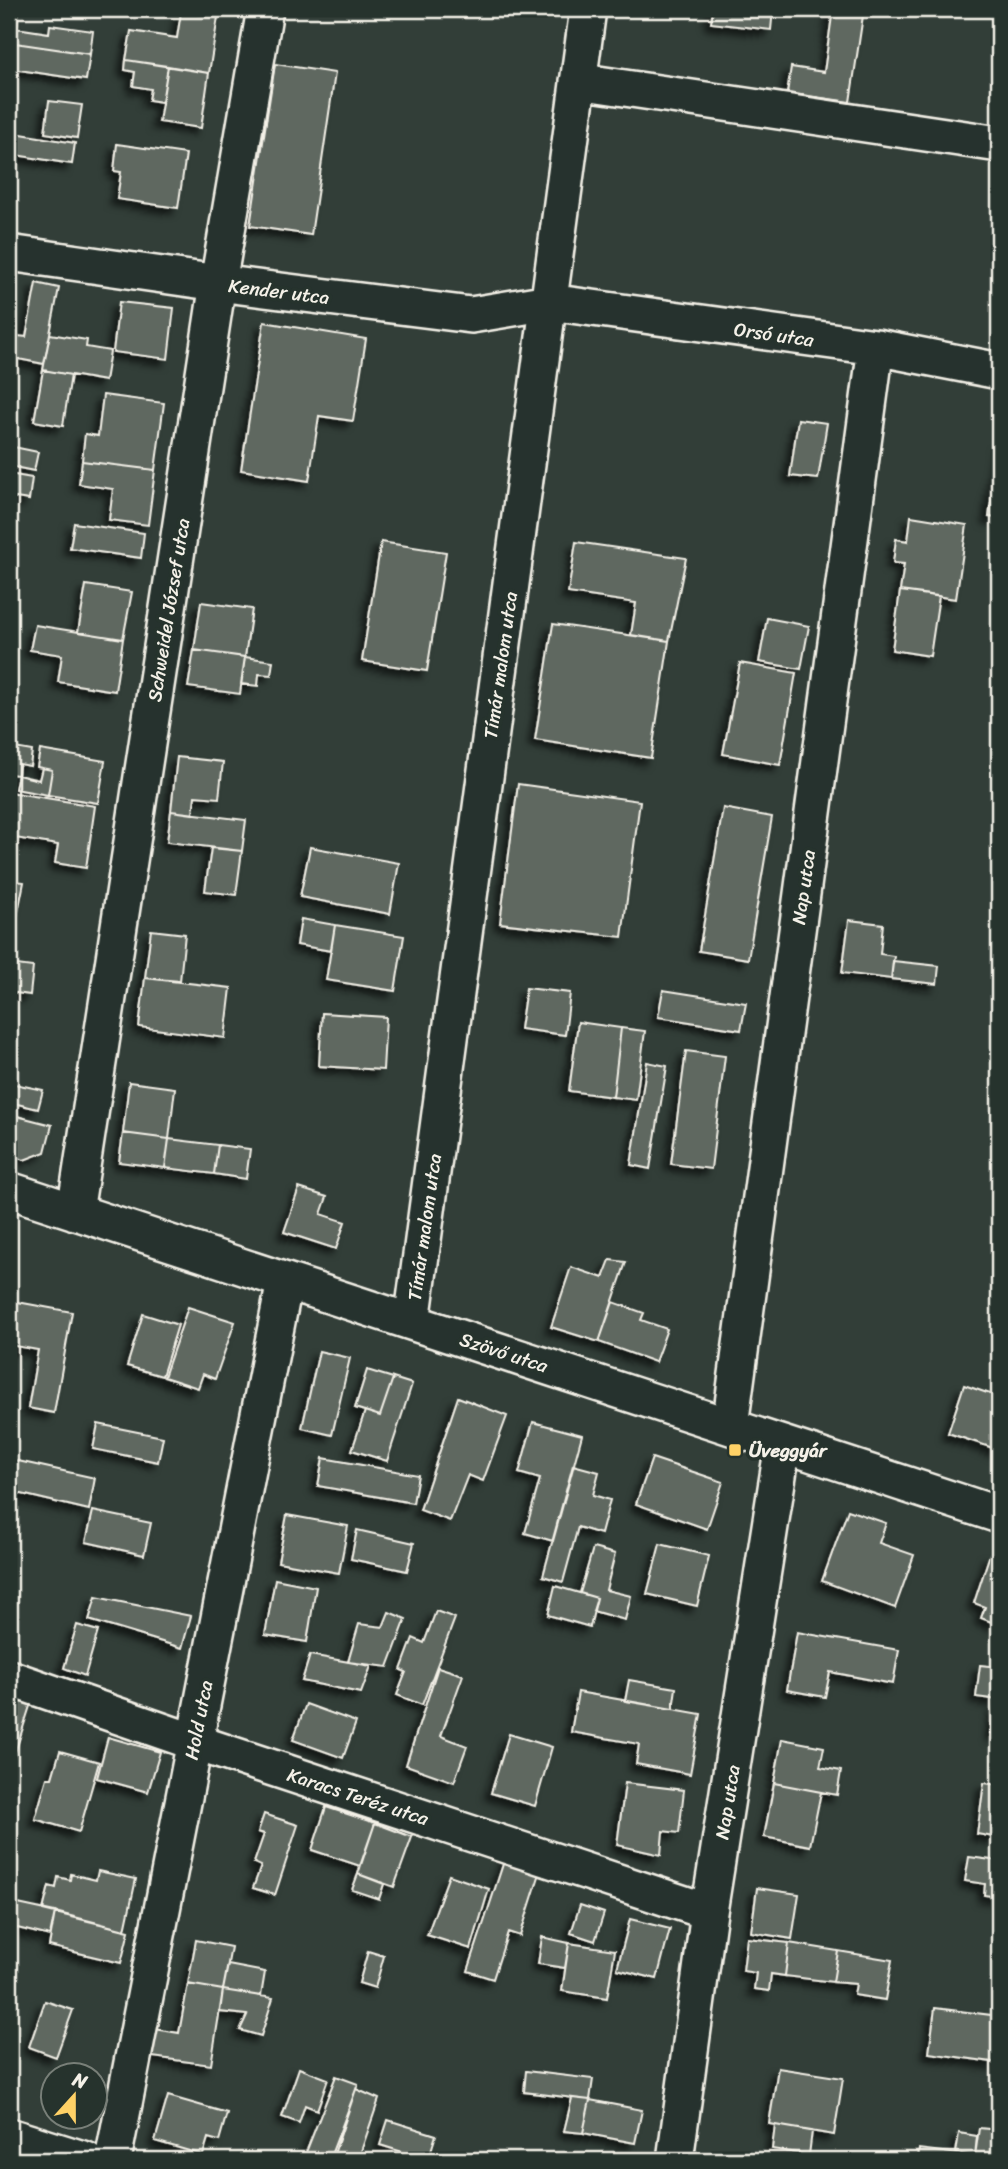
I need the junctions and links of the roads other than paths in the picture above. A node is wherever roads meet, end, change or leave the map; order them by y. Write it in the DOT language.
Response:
graph roads {
  1 [pos="265,9"];
  2 [pos="588,9"];
  3 [pos="578,81"];
  4 [pos="999,144"];
  5 [pos="9,253"];
  6 [pos="218,283"];
  7 [pos="549,302"];
  8 [pos="876,347"];
  9 [pos="999,371"];
  10 [pos="9,1190"];
  11 [pos="75,1212"];
  12 [pos="285,1280"];
  13 [pos="412,1322"];
  14 [pos="730,1426"];
  15 [pos="783,1444"];
  16 [pos="999,1515"];
  17 [pos="9,1678"];
  18 [pos="194,1742"];
  19 [pos="709,1912"];
  20 [pos="9,2136"];
  21 [pos="86,2160"];
  22 [pos="113,2160"];
  23 [pos="675,2160"];
  1 -- 6 [label="street, Schweidel József utca"];
  2 -- 3 [label="street, Tímár malom utca"];
  3 -- 4 [label="street"];
  3 -- 7 [label="street, Tímár malom utca"];
  5 -- 6 [label="street, Kender utca"];
  6 -- 7 [label="street, Kender utca"];
  6 -- 11 [label="street, Schweidel József utca"];
  7 -- 8 [label="street, Orsó utca"];
  7 -- 13 [label="street, Tímár malom utca"];
  8 -- 9 [label="street, Orsó utca"];
  8 -- 14 [label="street, Nap utca"];
  10 -- 11 [label="street, Szövő utca"];
  11 -- 12 [label="street, Szövő utca"];
  12 -- 13 [label="street, Szövő utca"];
  12 -- 18 [label="street, Hold utca"];
  13 -- 14 [label="street, Szövő utca"];
  14 -- 15 [label="street, Szövő utca"];
  15 -- 16 [label="street, Szövő utca"];
  15 -- 19 [label="street, Nap utca"];
  17 -- 18 [label="street, Karacs Teréz utca"];
  18 -- 19 [label="street, Karacs Teréz utca"];
  18 -- 22 [label="street, Hold utca"];
  19 -- 23 [label="street, Nap utca"];
  20 -- 21 [label="street"];
}
